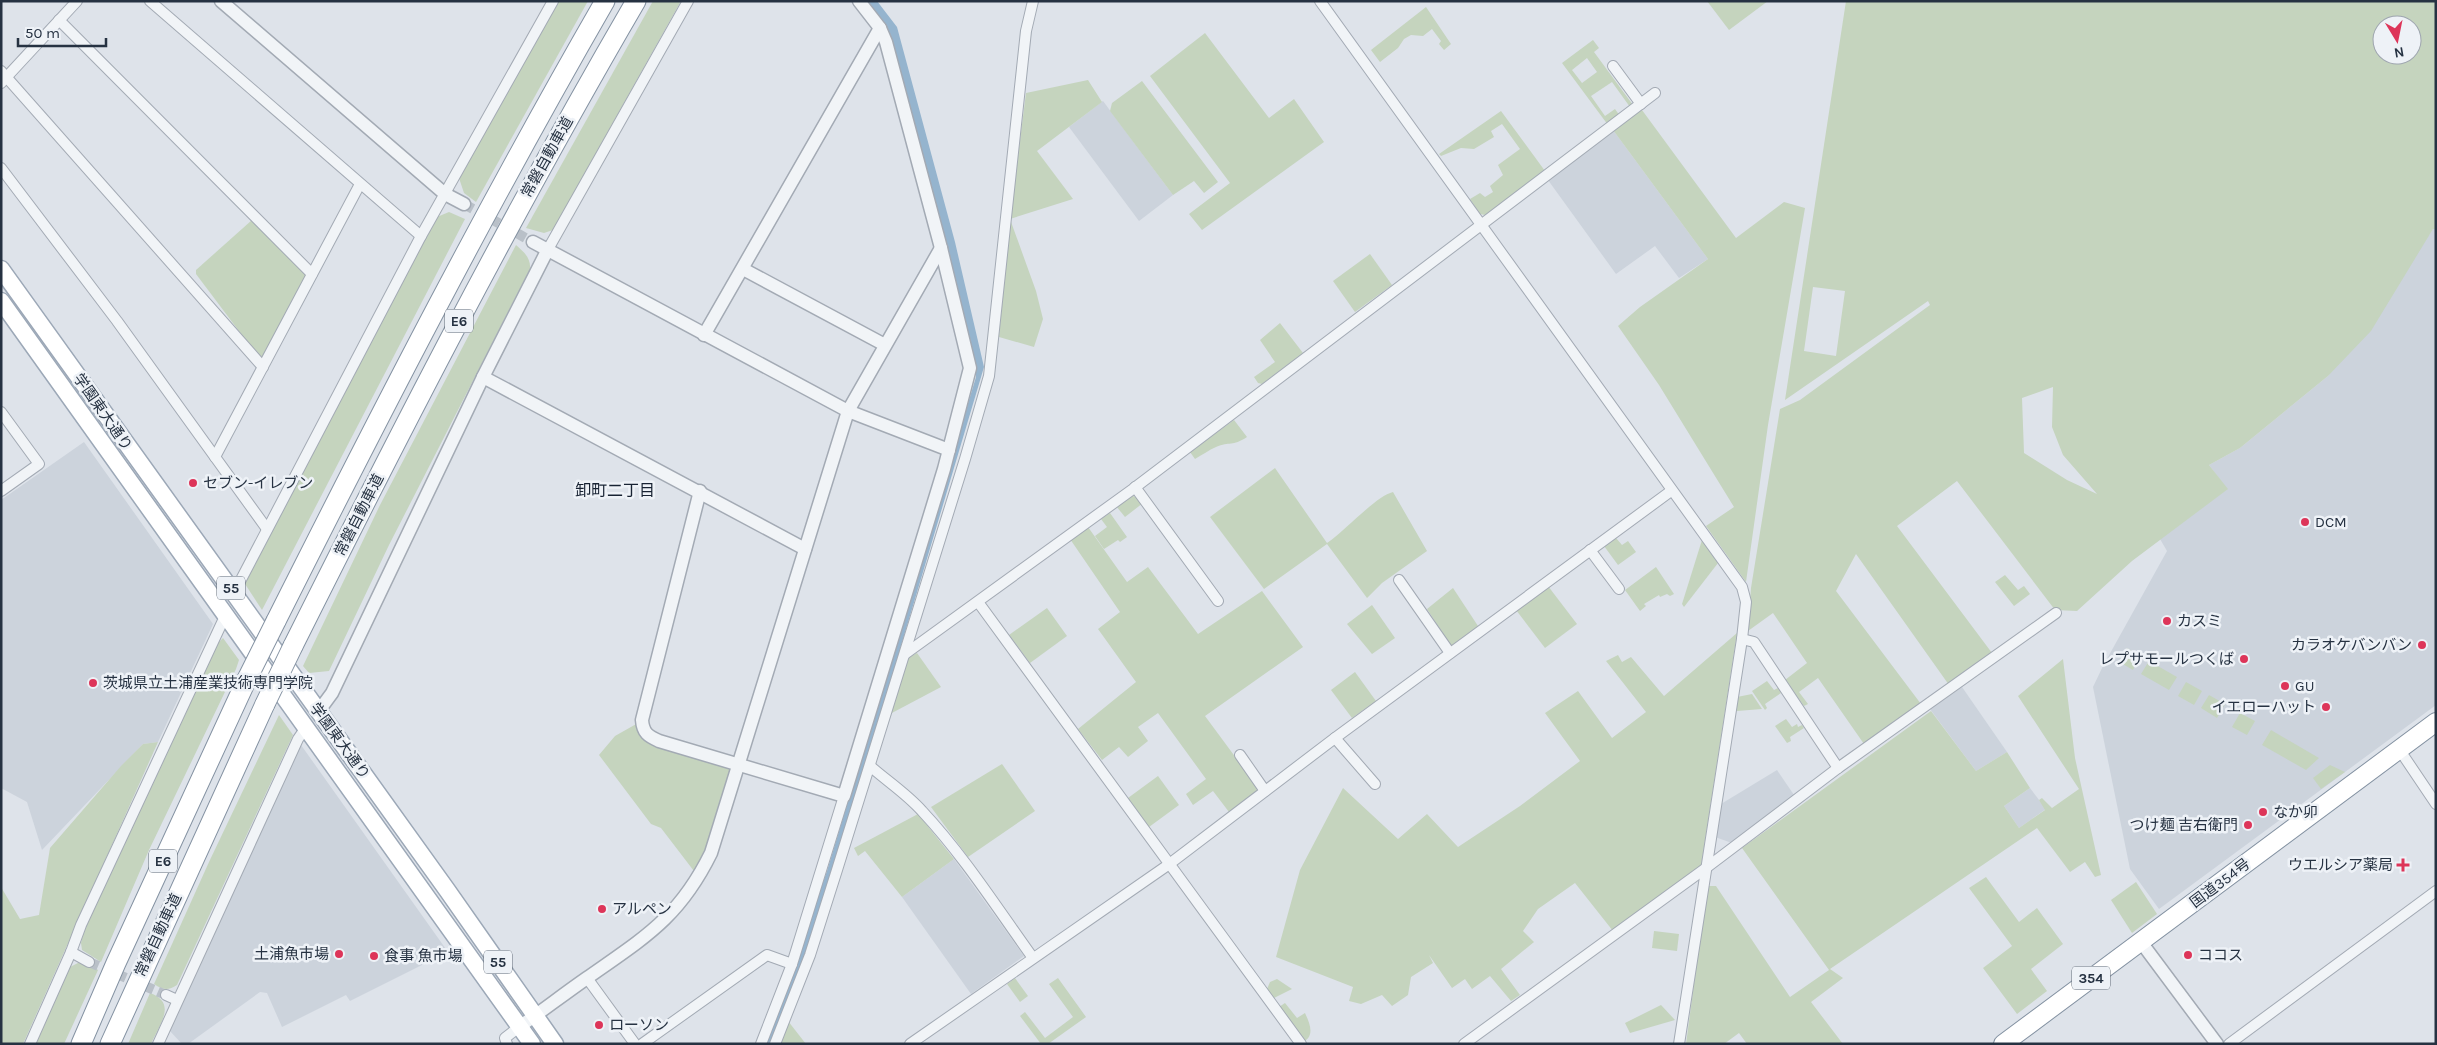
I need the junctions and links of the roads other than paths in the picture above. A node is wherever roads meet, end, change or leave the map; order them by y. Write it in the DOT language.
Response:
graph roads {
  1 [pos="77,1"];
  2 [pos="150,1"];
  3 [pos="221,1"];
  4 [pos="553,1"];
  5 [pos="605,1"];
  6 [pos="636,1"];
  7 [pos="688,1"];
  8 [pos="859,1"];
  9 [pos="1033,1"];
  10 [pos="1320,1"];
  11 [pos="59,20"];
  12 [pos="880,28"];
  13 [pos="1613,66"];
  14 [pos="3,77"];
  15 [pos="1655,93"];
  16 [pos="1641,104"];
  17 [pos="1,168"];
  18 [pos="360,184"];
  19 [pos="445,194"];
  20 [pos="464,204"];
  21 [pos="1481,225"];
  22 [pos="421,236"];
  23 [pos="532,242"];
  24 [pos="941,248"];
  25 [pos="547,251"];
  26 [pos="1,268"];
  27 [pos="743,269"];
  28 [pos="312,274"];
  29 [pos="1,301"];
  30 [pos="704,335"];
  31 [pos="885,345"];
  32 [pos="263,366"];
  33 [pos="483,377"];
  34 [pos="848,411"];
  35 [pos="1,412"];
  36 [pos="949,450"];
  37 [pos="215,457"];
  38 [pos="1135,487"];
  39 [pos="1671,490"];
  40 [pos="1,491"];
  41 [pos="700,491"];
  42 [pos="267,529"];
  43 [pos="805,549"];
  44 [pos="1590,550"];
  45 [pos="1399,580"];
  46 [pos="1619,589"];
  47 [pos="234,594"];
  48 [pos="978,602"];
  49 [pos="1218,602"];
  50 [pos="2056,613"];
  51 [pos="226,614"];
  52 [pos="1742,639"];
  53 [pos="1450,653"];
  54 [pos="905,654"];
  55 [pos="318,712"];
  56 [pos="2436,722"];
  57 [pos="307,726"];
  58 [pos="1335,738"];
  59 [pos="2399,749"];
  60 [pos="1240,755"];
  61 [pos="739,766"];
  62 [pos="870,766"];
  63 [pos="1838,768"];
  64 [pos="1375,784"];
  65 [pos="1265,791"];
  66 [pos="844,796"];
  67 [pos="2436,804"];
  68 [pos="1168,865"];
  69 [pos="1706,868"];
  70 [pos="437,876"];
  71 [pos="421,887"];
  72 [pos="2436,891"];
  73 [pos="2141,942"];
  74 [pos="71,952"];
  75 [pos="1032,958"];
  76 [pos="89,962"];
  77 [pos="792,964"];
  78 [pos="587,978"];
  79 [pos="166,995"];
  80 [pos="177,1000"];
  81 [pos="535,1016"];
  82 [pos="519,1027"];
  83 [pos="30,1044"];
  84 [pos="81,1044"];
  85 [pos="110,1044"];
  86 [pos="158,1044"];
  87 [pos="507,1044"];
  88 [pos="532,1044"];
  89 [pos="555,1044"];
  90 [pos="634,1044"];
  91 [pos="642,1044"];
  92 [pos="761,1044"];
  93 [pos="775,1044"];
  94 [pos="910,1044"];
  95 [pos="1301,1044"];
  96 [pos="1464,1044"];
  97 [pos="1679,1044"];
  98 [pos="2003,1044"];
  99 [pos="2218,1044"];
  100 [pos="2229,1044"];
  1 -- 11 [label="street"];
  2 -- 18 [label="street"];
  3 -- 19 [label="street"];
  4 -- 19 [label="street"];
  5 -- 84 [label="highway, 常磐自動車道 / E6, bridge"];
  6 -- 85 [label="highway, 常磐自動車道 / E6, bridge"];
  7 -- 25 [label="street"];
  8 -- 12 [label="street"];
  9 -- 54 [label="street"];
  10 -- 21 [label="street"];
  11 -- 14 [label="street"];
  11 -- 28 [label="street"];
  12 -- 24 [label="street"];
  12 -- 27 [label="street"];
  13 -- 16 [label="street"];
  14 -- 32 [label="street"];
  15 -- 16 [label="street"];
  16 -- 21 [label="street"];
  17 -- 37 [label="street"];
  18 -- 22 [label="street"];
  18 -- 28 [label="street"];
  19 -- 20 [label="street"];
  19 -- 22 [label="street"];
  21 -- 38 [label="street"];
  21 -- 39 [label="street"];
  22 -- 42 [label="street"];
  23 -- 25 [label="street"];
  24 -- 31 [label="street"];
  24 -- 36 [label="street"];
  25 -- 30 [label="street"];
  25 -- 33 [label="street"];
  26 -- 47 [label="main road, 学園東大通り / 55"];
  27 -- 30 [label="street"];
  27 -- 31 [label="street"];
  28 -- 32 [label="street"];
  29 -- 51 [label="main road, 学園東大通り / 55"];
  30 -- 34 [label="street"];
  31 -- 34 [label="street"];
  32 -- 37 [label="street"];
  33 -- 41 [label="street"];
  33 -- 55 [label="street"];
  34 -- 36 [label="street"];
  34 -- 43 [label="street"];
  35 -- 40 [label="street"];
  36 -- 66 [label="street"];
  37 -- 42 [label="street"];
  38 -- 48 [label="street"];
  38 -- 49 [label="street"];
  39 -- 44 [label="street"];
  39 -- 52 [label="street"];
  41 -- 43 [label="street"];
  41 -- 61 [label="street"];
  42 -- 47 [label="street"];
  43 -- 61 [label="street"];
  44 -- 46 [label="street"];
  44 -- 53 [label="street"];
  45 -- 53 [label="street"];
  47 -- 55 [label="main road, 学園東大通り / 55"];
  48 -- 54 [label="street"];
  48 -- 68 [label="street"];
  50 -- 63 [label="street"];
  51 -- 57 [label="main road, 学園東大通り / 55"];
  51 -- 74 [label="street"];
  52 -- 63 [label="street"];
  52 -- 69 [label="street"];
  53 -- 58 [label="street"];
  54 -- 62 [label="street"];
  55 -- 70 [label="main road, 学園東大通り / 55"];
  56 -- 59 [label="highway, 国道354号 / 354"];
  57 -- 71 [label="main road, 学園東大通り / 55"];
  57 -- 80 [label="street"];
  58 -- 64 [label="street"];
  58 -- 65 [label="street"];
  59 -- 67 [label="street"];
  59 -- 73 [label="highway, 国道354号 / 354"];
  60 -- 65 [label="street"];
  61 -- 66 [label="street"];
  61 -- 78 [label="street"];
  62 -- 75 [label="street"];
  62 -- 93 [label="street"];
  63 -- 69 [label="street"];
  65 -- 68 [label="street"];
  66 -- 77 [label="street"];
  68 -- 75 [label="street"];
  68 -- 95 [label="street"];
  69 -- 96 [label="street"];
  69 -- 97 [label="street"];
  70 -- 71 [label="street"];
  70 -- 81 [label="main road, 学園東大通り / 55"];
  71 -- 82 [label="main road, 学園東大通り / 55"];
  72 -- 100 [label="street"];
  73 -- 98 [label="highway, 国道354号 / 354"];
  73 -- 99 [label="street"];
  74 -- 76 [label="street"];
  74 -- 83 [label="street"];
  75 -- 94 [label="street"];
  77 -- 91 [label="street"];
  77 -- 92 [label="street"];
  78 -- 81 [label="street"];
  78 -- 90 [label="street"];
  79 -- 80 [label="street"];
  80 -- 86 [label="street"];
  81 -- 82 [label="street"];
  81 -- 89 [label="main road, 学園東大通り / 55"];
  82 -- 87 [label="street"];
  82 -- 88 [label="main road, 学園東大通り / 55"];
}
